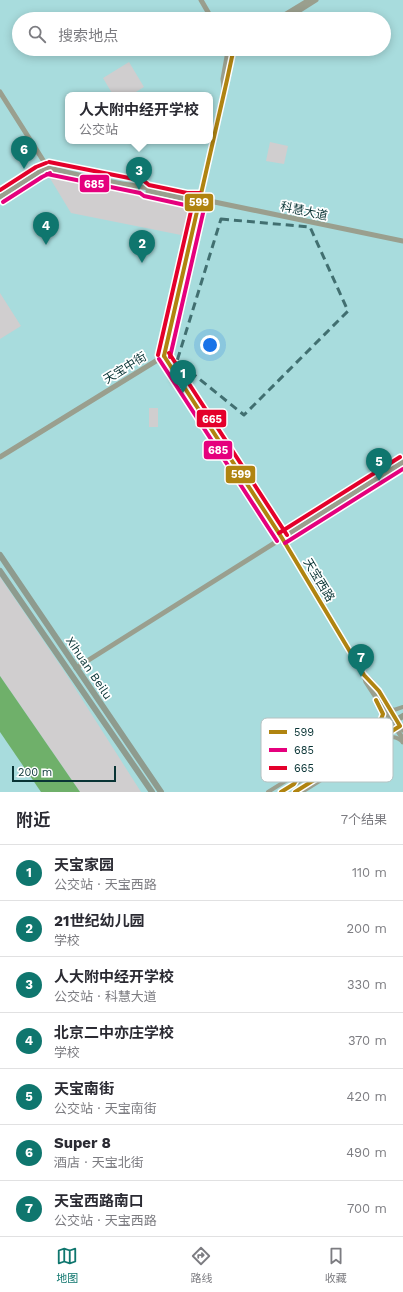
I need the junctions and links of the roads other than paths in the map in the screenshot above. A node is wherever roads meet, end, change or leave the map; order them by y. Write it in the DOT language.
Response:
graph roads {
  1 [pos="201,0"];
  2 [pos="309,0"];
  3 [pos="316,0"];
  4 [pos="208,12"];
  5 [pos="289,12"];
  6 [pos="297,12"];
  7 [pos="232,56"];
  8 [pos="0,92"];
  9 [pos="213,139"];
  10 [pos="212,144"];
  11 [pos="48,168"];
  12 [pos="0,197"];
  13 [pos="200,199"];
  14 [pos="403,241"];
  15 [pos="164,356"];
  16 [pos="0,457"];
  17 [pos="403,462"];
  18 [pos="282,538"];
  19 [pos="0,555"];
  20 [pos="0,571"];
  21 [pos="76,668"];
  22 [pos="364,674"];
  23 [pos="376,696"];
  24 [pos="388,707"];
  25 [pos="403,707"];
  26 [pos="403,716"];
  27 [pos="382,718"];
  28 [pos="393,718"];
  29 [pos="393,718"];
  30 [pos="395,721"];
  31 [pos="401,727"];
  32 [pos="393,737"];
  33 [pos="403,742"];
  34 [pos="284,782"];
  35 [pos="297,782"];
  36 [pos="311,782"];
  37 [pos="318,782"];
  38 [pos="294,784"];
  39 [pos="152,792"];
  40 [pos="161,792"];
  41 [pos="268,792"];
  42 [pos="281,792"];
  43 [pos="295,792"];
  44 [pos="302,792"];
  1 -- 4 [label="street"];
  2 -- 5 [label="street"];
  3 -- 6 [label="street"];
  7 -- 9 [label="street, 天宝中街"];
  8 -- 11 [label="street"];
  10 -- 13 [label="street, 天宝中街"];
  11 -- 12 [label="street"];
  11 -- 13 [label="street, 科慧大道"];
  13 -- 14 [label="street, 科慧大道"];
  13 -- 15 [label="street, 天宝中街"];
  15 -- 16 [label="street, 天宝中街"];
  15 -- 18 [label="street, 天宝西路"];
  17 -- 18 [label="street"];
  18 -- 21 [label="street"];
  18 -- 22 [label="street, 天宝西路"];
  19 -- 21 [label="main road, Xihuan Beilu"];
  20 -- 39 [label="main road, Xihuan Beilu"];
  21 -- 40 [label="main road, Xihuan Beilu"];
  22 -- 23 [label="street, 天宝西路"];
  22 -- 24 [label="street, 天宝西路"];
  23 -- 27 [label="street"];
  23 -- 28 [label="street, 天宝西路"];
  24 -- 25 [label="street"];
  24 -- 30 [label="street, 天宝西路"];
  26 -- 30 [label="main road"];
  29 -- 30 [label="street, 天宝西路"];
  30 -- 31 [label="street"];
  31 -- 33 [label="street"];
  32 -- 33 [label="street"];
  34 -- 41 [label="street"];
  35 -- 38 [label="main road"];
  36 -- 43 [label="main road"];
  37 -- 44 [label="street"];
  38 -- 42 [label="main road"];
}
